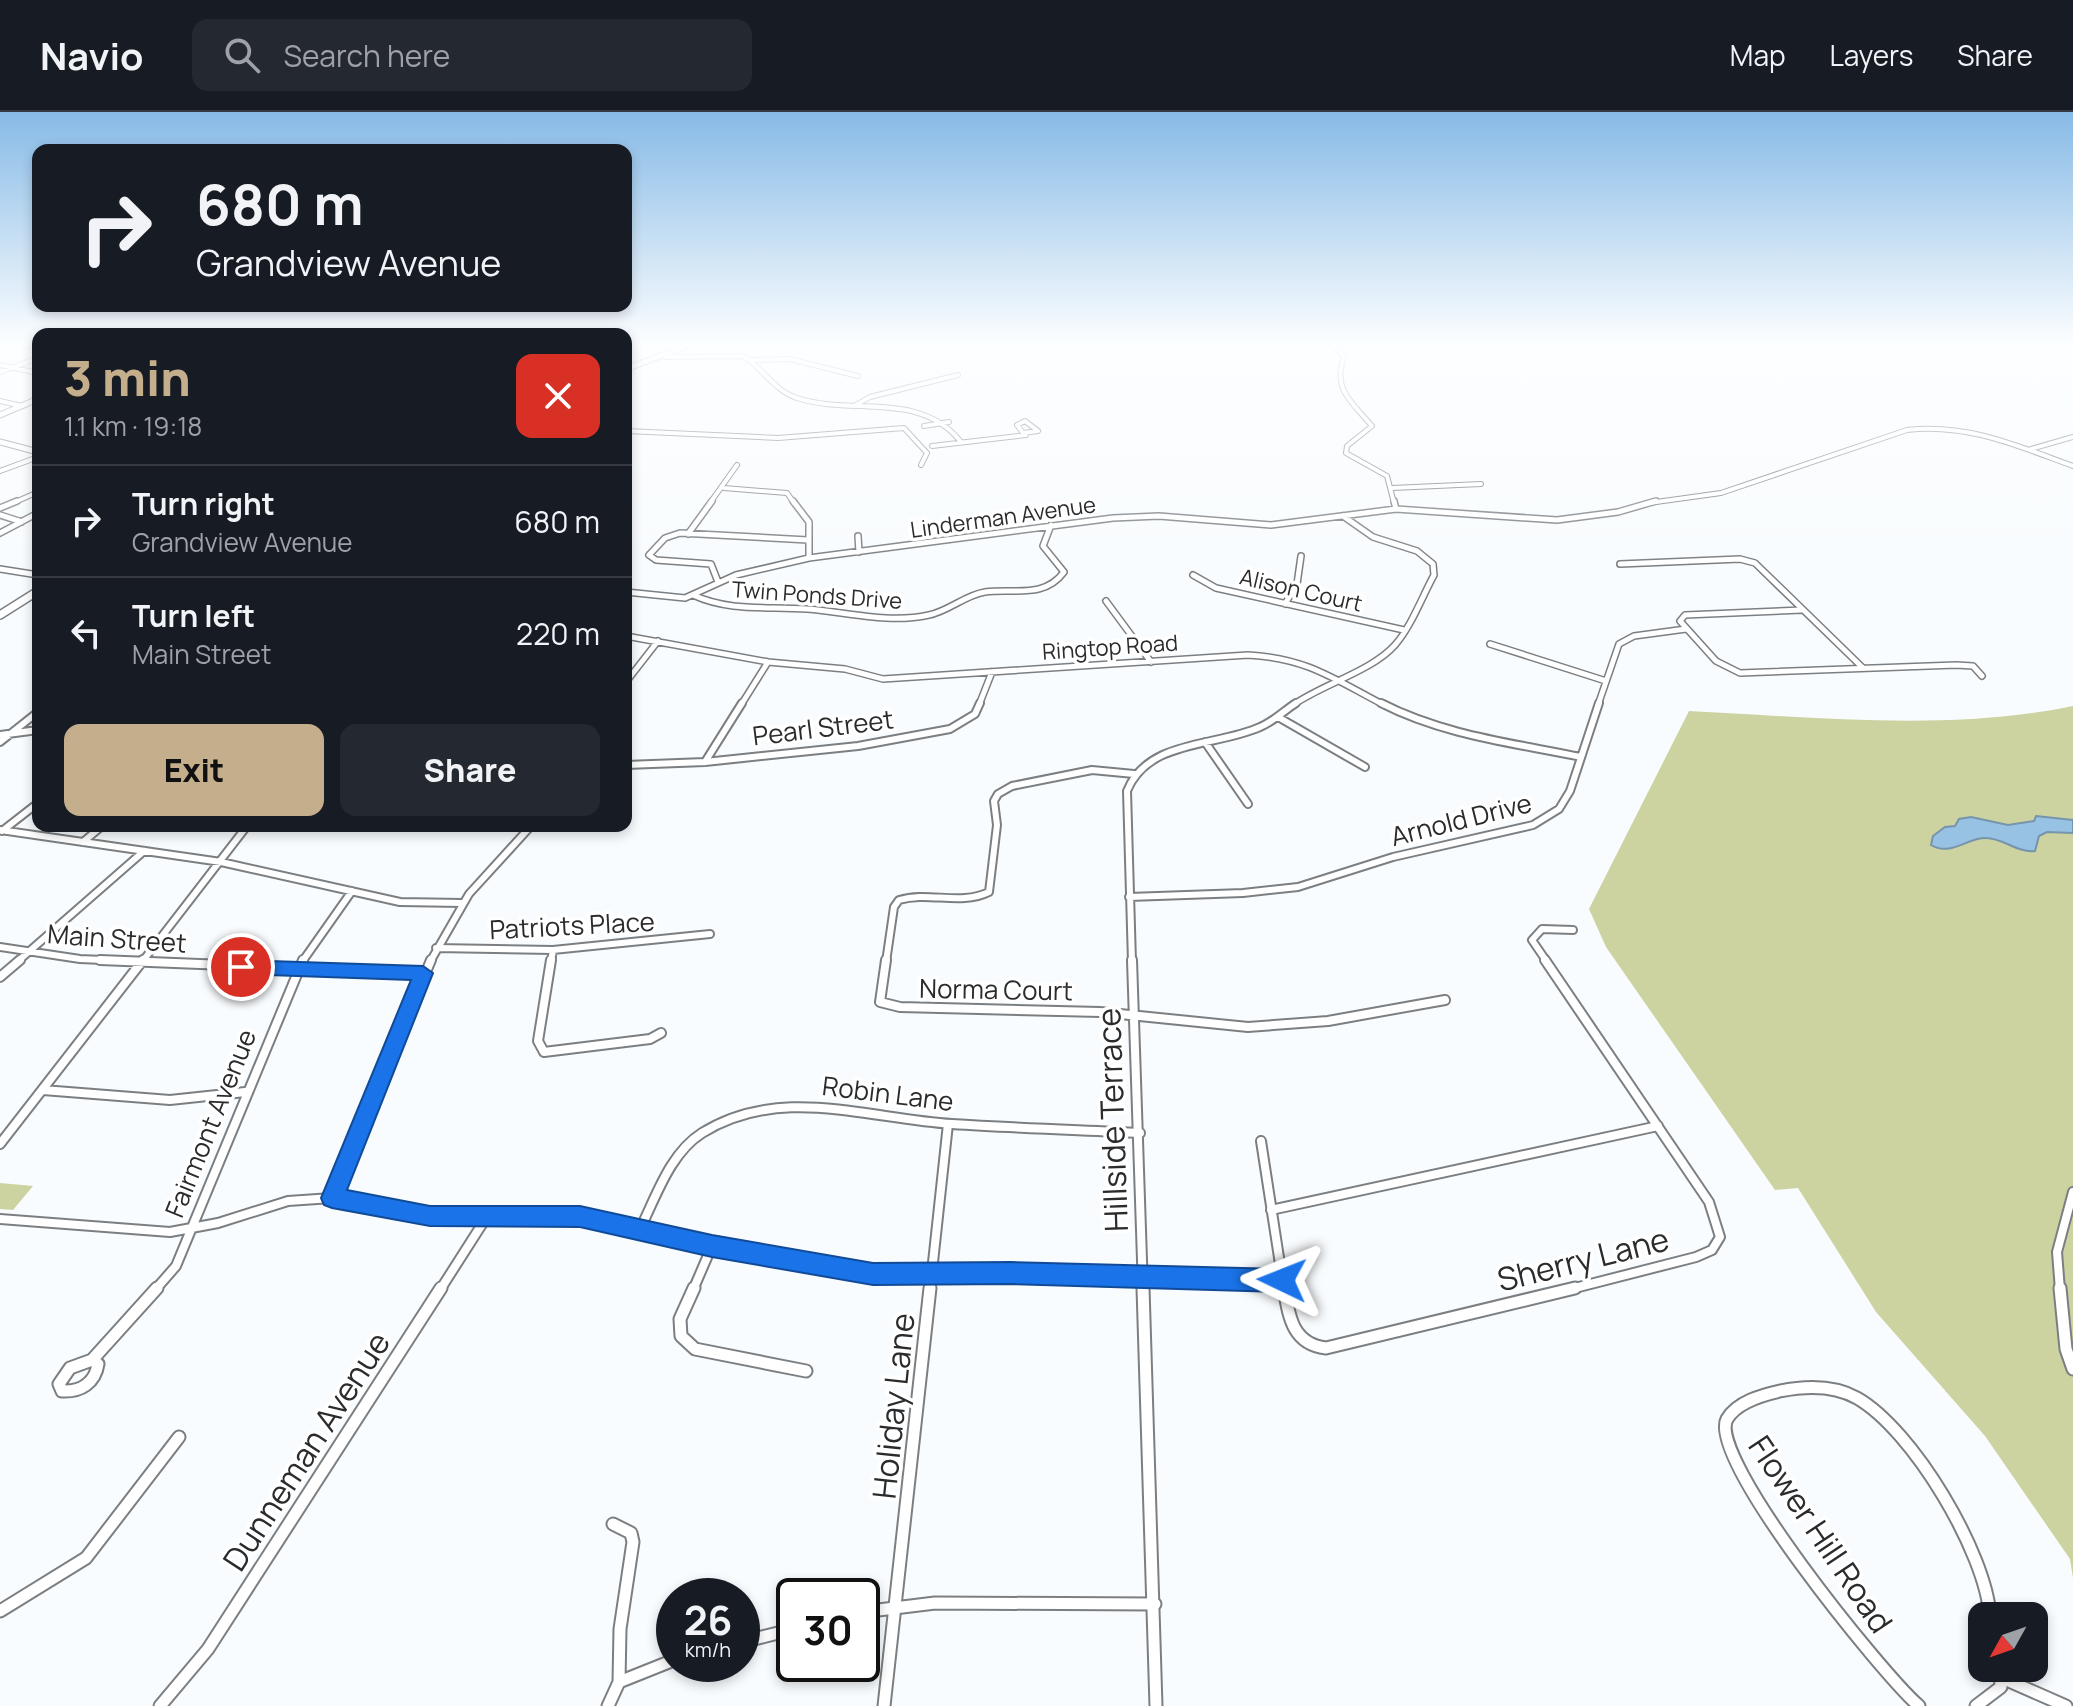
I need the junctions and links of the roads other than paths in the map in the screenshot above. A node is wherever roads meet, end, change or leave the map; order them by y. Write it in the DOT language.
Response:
graph roads {
  1 [pos="936,417"];
  2 [pos="1364,417"];
  3 [pos="949,422"];
  4 [pos="924,426"];
  5 [pos="632,431"];
  6 [pos="1026,435"];
  7 [pos="2073,437"];
  8 [pos="961,442"];
  9 [pos="1,443"];
  10 [pos="932,446"];
  11 [pos="2029,450"];
  12 [pos="32,452"];
  13 [pos="32,457"];
  14 [pos="737,465"];
  15 [pos="921,465"];
  16 [pos="2073,466"];
  17 [pos="0,471"];
  18 [pos="1481,484"];
  19 [pos="724,488"];
  20 [pos="1392,488"];
  21 [pos="32,495"];
  22 [pos="0,508"];
  23 [pos="1393,509"];
  24 [pos="0,515"];
  25 [pos="32,516"];
  26 [pos="1343,516"];
  27 [pos="22,522"];
  28 [pos="1051,525"];
  29 [pos="0,533"];
  30 [pos="688,534"];
  31 [pos="858,536"];
  32 [pos="808,540"];
  33 [pos="859,552"];
  34 [pos="1301,556"];
  35 [pos="809,558"];
  36 [pos="1620,564"];
  37 [pos="0,569"];
  38 [pos="32,574"];
  39 [pos="1193,575"];
  40 [pos="718,582"];
  41 [pos="632,593"];
  42 [pos="32,595"];
  43 [pos="693,595"];
  44 [pos="1106,601"];
  45 [pos="1285,604"];
  46 [pos="1802,610"];
  47 [pos="0,615"];
  48 [pos="1686,629"];
  49 [pos="1404,630"];
  50 [pos="632,637"];
  51 [pos="658,641"];
  52 [pos="1490,644"];
  53 [pos="768,662"];
  54 [pos="1151,662"];
  55 [pos="1863,668"];
  56 [pos="992,672"];
  57 [pos="632,674"];
  58 [pos="1982,676"];
  59 [pos="1339,677"];
  60 [pos="1606,681"];
  61 [pos="32,717"];
  62 [pos="1278,717"];
  63 [pos="32,731"];
  64 [pos="12,733"];
  65 [pos="0,735"];
  66 [pos="0,742"];
  67 [pos="1205,742"];
  68 [pos="1581,757"];
  69 [pos="705,762"];
  70 [pos="632,765"];
  71 [pos="1365,767"];
  72 [pos="1134,774"];
  73 [pos="1248,804"];
  74 [pos="32,808"];
  75 [pos="1,831"];
  76 [pos="95,832"];
  77 [pos="243,832"];
  78 [pos="526,832"];
  79 [pos="83,842"];
  80 [pos="144,851"];
  81 [pos="221,862"];
  82 [pos="352,891"];
  83 [pos="1129,897"];
  84 [pos="462,903"];
  85 [pos="1573,930"];
  86 [pos="710,934"];
  87 [pos="0,947"];
  88 [pos="436,948"];
  89 [pos="553,950"];
  90 [pos="29,951"];
  91 [pos="144,962"];
  92 [pos="297,969"];
  93 [pos="423,973"];
  94 [pos="0,977"];
  95 [pos="1445,1000"];
  96 [pos="1135,1015"];
  97 [pos="661,1033"];
  98 [pos="43,1090"];
  99 [pos="245,1092"];
  100 [pos="948,1124"];
  101 [pos="1658,1126"];
  102 [pos="1140,1133"];
  103 [pos="1261,1141"];
  104 [pos="0,1144"];
  105 [pos="2073,1192"];
  106 [pos="332,1198"];
  107 [pos="1271,1210"];
  108 [pos="486,1218"];
  109 [pos="0,1219"];
  110 [pos="640,1229"];
  111 [pos="189,1230"];
  112 [pos="712,1246"];
  113 [pos="934,1273"];
  114 [pos="1144,1279"];
  115 [pos="1282,1280"];
  116 [pos="92,1360"];
  117 [pos="2073,1369"];
  118 [pos="806,1371"];
  119 [pos="179,1437"];
  120 [pos="613,1524"];
  121 [pos="1987,1602"];
  122 [pos="1155,1604"];
  123 [pos="895,1605"];
  124 [pos="880,1608"];
  125 [pos="0,1611"];
  126 [pos="656,1667"];
  127 [pos="619,1682"];
  128 [pos="2001,1682"];
  129 [pos="2019,1682"];
  130 [pos="884,1699"];
  131 [pos="160,1706"];
  132 [pos="608,1706"];
  133 [pos="1156,1706"];
  134 [pos="1919,1706"];
  135 [pos="1976,1706"];
  136 [pos="2066,1706"];
  1 -- 3 [label="street"];
  2 -- 20 [label="street"];
  3 -- 4 [label="street"];
  3 -- 8 [label="street"];
  5 -- 15 [label="street"];
  6 -- 6 [label="street"];
  6 -- 8 [label="street"];
  7 -- 11 [label="street"];
  8 -- 10 [label="street"];
  9 -- 12 [label="main road"];
  11 -- 16 [label="street, Linderman Avenue"];
  11 -- 23 [label="street, Linderman Avenue"];
  13 -- 17 [label="street"];
  14 -- 19 [label="street"];
  18 -- 20 [label="street"];
  19 -- 30 [label="street"];
  19 -- 32 [label="street"];
  20 -- 23 [label="street"];
  21 -- 22 [label="street"];
  23 -- 26 [label="street, Linderman Avenue"];
  24 -- 27 [label="street"];
  25 -- 27 [label="street"];
  26 -- 28 [label="street, Linderman Avenue"];
  26 -- 49 [label="street"];
  27 -- 29 [label="street"];
  28 -- 33 [label="street, Linderman Avenue"];
  28 -- 43 [label="street, Twin Ponds Drive"];
  30 -- 32 [label="street"];
  30 -- 40 [label="street"];
  31 -- 33 [label="street"];
  32 -- 35 [label="street"];
  33 -- 35 [label="street, Linderman Avenue"];
  34 -- 45 [label="street"];
  35 -- 40 [label="street, Linderman Avenue"];
  36 -- 46 [label="street"];
  37 -- 38 [label="street"];
  39 -- 45 [label="street, Alison Court"];
  40 -- 43 [label="street, Linderman Avenue"];
  41 -- 43 [label="street, Linderman Avenue"];
  42 -- 47 [label="main road"];
  44 -- 54 [label="street"];
  45 -- 49 [label="street, Alison Court"];
  46 -- 48 [label="street"];
  46 -- 55 [label="street"];
  48 -- 55 [label="street"];
  48 -- 60 [label="street, Arnold Drive"];
  49 -- 59 [label="street"];
  50 -- 51 [label="street, Ringtop Road"];
  51 -- 53 [label="street, Ringtop Road"];
  51 -- 57 [label="street"];
  52 -- 60 [label="street"];
  53 -- 56 [label="street, Ringtop Road"];
  53 -- 69 [label="street"];
  54 -- 56 [label="street, Ringtop Road"];
  54 -- 59 [label="street, Ringtop Road"];
  55 -- 58 [label="street"];
  56 -- 69 [label="street, Pearl Street"];
  59 -- 62 [label="street"];
  59 -- 68 [label="street, Ringtop Road"];
  60 -- 68 [label="street, Arnold Drive"];
  61 -- 64 [label="street"];
  62 -- 67 [label="street"];
  62 -- 71 [label="street"];
  63 -- 64 [label="street"];
  64 -- 65 [label="street"];
  64 -- 66 [label="street"];
  67 -- 72 [label="street"];
  67 -- 73 [label="street"];
  68 -- 83 [label="street, Arnold Drive"];
  69 -- 70 [label="street, Pearl Street"];
  72 -- 83 [label="street, Hillside Terrace"];
  72 -- 96 [label="street, Norma Court"];
  74 -- 75 [label="street"];
  75 -- 79 [label="street"];
  76 -- 79 [label="street"];
  77 -- 81 [label="street"];
  78 -- 84 [label="street"];
  79 -- 80 [label="street"];
  80 -- 81 [label="street"];
  80 -- 90 [label="street"];
  81 -- 82 [label="street"];
  81 -- 91 [label="street"];
  82 -- 84 [label="street"];
  82 -- 92 [label="street, Fairmont Avenue"];
  83 -- 96 [label="street, Hillside Terrace"];
  84 -- 88 [label="street"];
  85 -- 101 [label="street, Sherry Lane"];
  86 -- 89 [label="street, Patriots Place"];
  87 -- 90 [label="street, Main Street"];
  88 -- 89 [label="street, Patriots Place"];
  88 -- 93 [label="street"];
  89 -- 97 [label="street"];
  90 -- 91 [label="street, Main Street"];
  90 -- 94 [label="street"];
  91 -- 92 [label="street, Main Street"];
  91 -- 98 [label="street"];
  92 -- 93 [label="street, Main Street"];
  92 -- 99 [label="street, Fairmont Avenue"];
  93 -- 106 [label="street"];
  95 -- 96 [label="street, Norma Court"];
  96 -- 102 [label="street, Hillside Terrace"];
  98 -- 99 [label="street"];
  98 -- 104 [label="street"];
  99 -- 111 [label="street, Fairmont Avenue"];
  100 -- 102 [label="street, Robin Lane"];
  100 -- 110 [label="street, Robin Lane"];
  100 -- 113 [label="street, Holiday Lane"];
  101 -- 107 [label="street"];
  101 -- 115 [label="street, Sherry Lane"];
  102 -- 114 [label="street, Hillside Terrace"];
  103 -- 107 [label="street"];
  105 -- 117 [label="street"];
  106 -- 108 [label="street"];
  106 -- 111 [label="street"];
  107 -- 115 [label="street"];
  108 -- 110 [label="street"];
  108 -- 131 [label="street, Dunneman Avenue"];
  109 -- 111 [label="street"];
  110 -- 112 [label="street"];
  111 -- 116 [label="street, Fairmont Avenue"];
  112 -- 113 [label="street"];
  112 -- 118 [label="street"];
  113 -- 114 [label="street"];
  113 -- 123 [label="street, Holiday Lane"];
  114 -- 115 [label="street"];
  114 -- 122 [label="street, Hillside Terrace"];
  119 -- 125 [label="street"];
  120 -- 127 [label="street"];
  121 -- 134 [label="street, Flower Hill Road"];
  122 -- 123 [label="street"];
  122 -- 133 [label="street, Hillside Terrace"];
  123 -- 124 [label="street"];
  123 -- 130 [label="street, Holiday Lane"];
  126 -- 127 [label="street"];
  127 -- 132 [label="street"];
  128 -- 135 [label="street"];
  129 -- 136 [label="street"];
}
